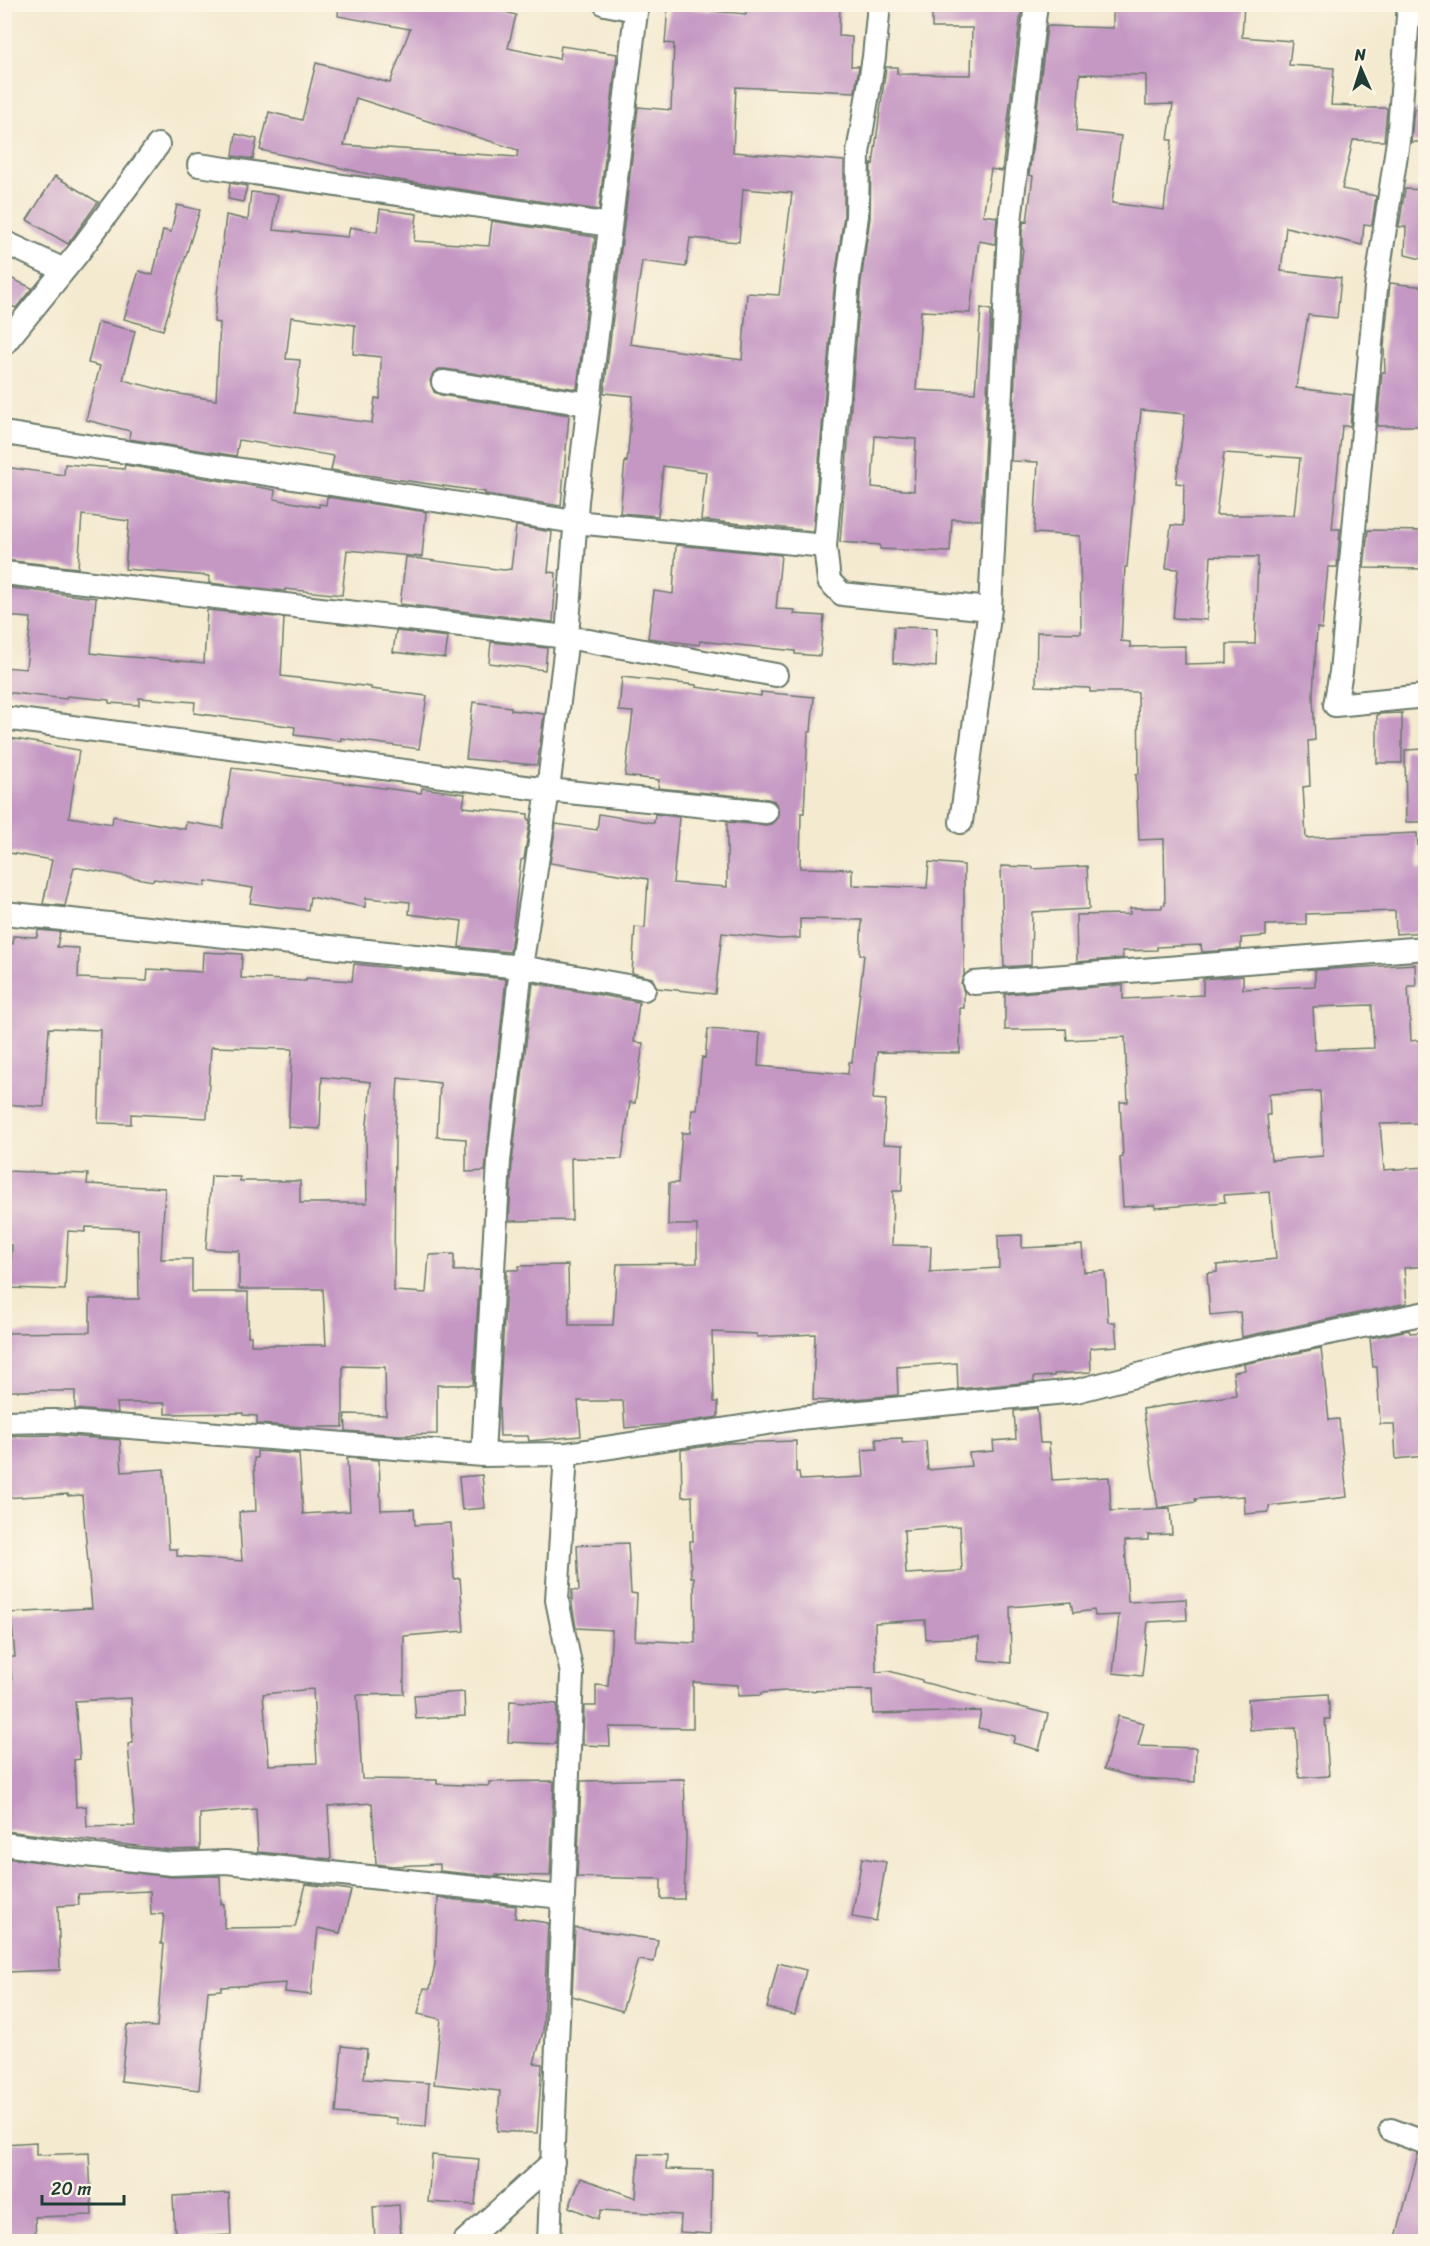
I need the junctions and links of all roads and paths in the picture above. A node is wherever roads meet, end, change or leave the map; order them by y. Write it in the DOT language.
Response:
graph roads {
  1 [pos="605,4"];
  2 [pos="879,4"];
  3 [pos="1036,4"];
  4 [pos="1409,4"];
  5 [pos="637,7"];
  6 [pos="158,145"];
  7 [pos="199,165"];
  8 [pos="610,225"];
  9 [pos="4,242"];
  10 [pos="64,270"];
  11 [pos="4,344"];
  12 [pos="443,382"];
  13 [pos="588,405"];
  14 [pos="4,433"];
  15 [pos="575,522"];
  16 [pos="825,546"];
  17 [pos="4,573"];
  18 [pos="990,609"];
  19 [pos="567,637"];
  20 [pos="776,675"];
  21 [pos="1425,696"];
  22 [pos="4,717"];
  23 [pos="548,790"];
  24 [pos="766,812"];
  25 [pos="961,822"];
  26 [pos="4,913"];
  27 [pos="1425,948"];
  28 [pos="521,967"];
  29 [pos="974,983"];
  30 [pos="644,989"];
  31 [pos="1425,1313"];
  32 [pos="4,1422"];
  33 [pos="566,1454"];
  34 [pos="483,1455"];
  35 [pos="4,1844"];
  36 [pos="562,1897"];
  37 [pos="1391,2130"];
  38 [pos="1425,2143"];
  39 [pos="553,2162"];
  40 [pos="464,2241"];
  41 [pos="549,2241"];
  1 -- 5 [label="street"];
  2 -- 16 [label="street"];
  3 -- 18 [label="street"];
  4 -- 21 [label="street"];
  5 -- 8 [label="street"];
  6 -- 10 [label="street"];
  7 -- 8 [label="street"];
  8 -- 13 [label="street"];
  9 -- 10 [label="street"];
  10 -- 11 [label="street"];
  12 -- 13 [label="street"];
  13 -- 15 [label="street"];
  14 -- 15 [label="street"];
  15 -- 16 [label="street"];
  15 -- 19 [label="street"];
  16 -- 18 [label="street"];
  17 -- 19 [label="street"];
  18 -- 25 [label="street"];
  19 -- 20 [label="street"];
  19 -- 23 [label="street"];
  22 -- 23 [label="street"];
  23 -- 24 [label="street"];
  23 -- 28 [label="street"];
  26 -- 28 [label="street"];
  27 -- 29 [label="street"];
  28 -- 30 [label="street"];
  28 -- 34 [label="street"];
  31 -- 33 [label="street"];
  32 -- 34 [label="street"];
  33 -- 34 [label="street"];
  33 -- 36 [label="street"];
  35 -- 36 [label="street"];
  36 -- 39 [label="street"];
  37 -- 38 [label="street"];
  39 -- 40 [label="street"];
  39 -- 41 [label="street"];
}
